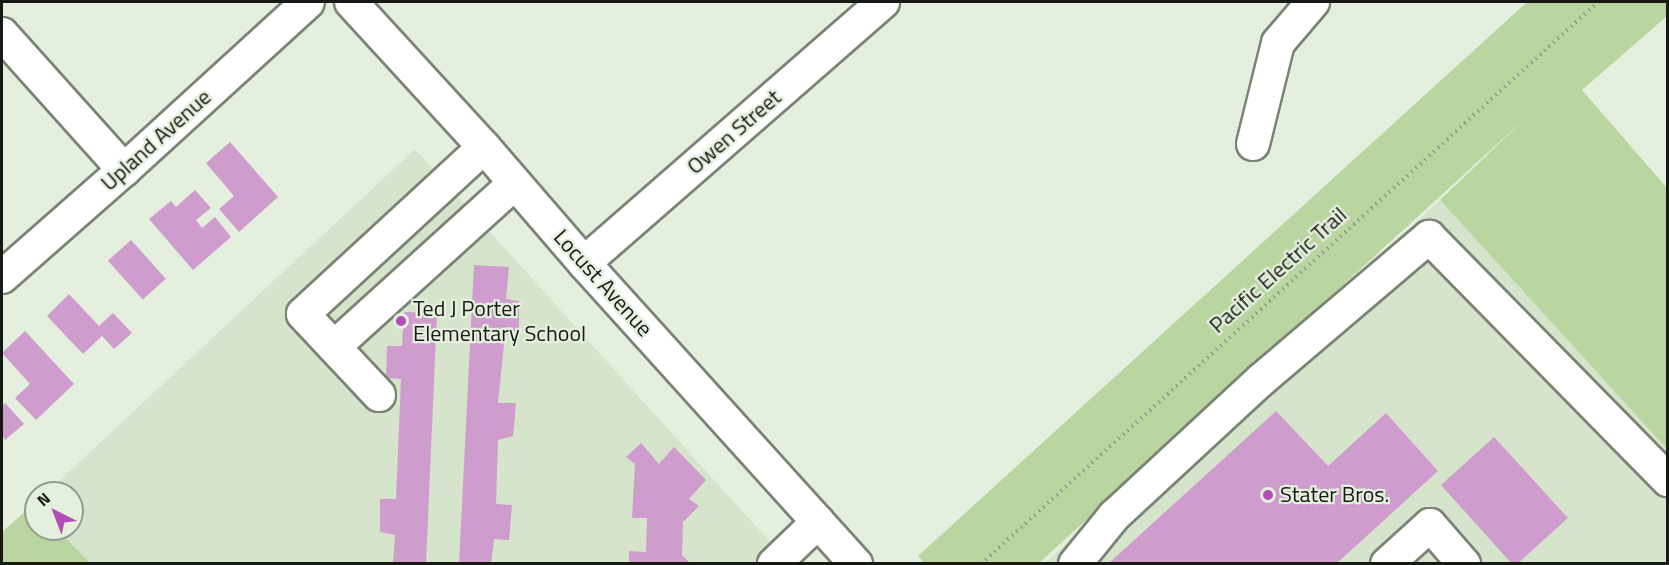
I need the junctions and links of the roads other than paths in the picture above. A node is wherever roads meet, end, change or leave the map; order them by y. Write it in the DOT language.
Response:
graph roads {
  1 [pos="308,2"];
  2 [pos="351,2"];
  3 [pos="883,2"];
  4 [pos="1313,2"];
  5 [pos="2,34"];
  6 [pos="1253,144"];
  7 [pos="484,147"];
  8 [pos="124,170"];
  9 [pos="515,183"];
  10 [pos="584,263"];
  11 [pos="2,277"];
  12 [pos="334,347"];
  13 [pos="379,395"];
  14 [pos="1668,480"];
  15 [pos="818,522"];
  16 [pos="847,560"];
  17 [pos="774,564"];
  18 [pos="1075,564"];
  19 [pos="1387,564"];
  20 [pos="1464,564"];
  1 -- 8 [label="street, Upland Avenue"];
  2 -- 7 [label="street, Locust Avenue"];
  3 -- 10 [label="street, Owen Street"];
  4 -- 6 [label="street"];
  5 -- 8 [label="street"];
  7 -- 9 [label="street, Locust Avenue"];
  7 -- 12 [label="street"];
  8 -- 11 [label="street, Upland Avenue"];
  9 -- 10 [label="street, Locust Avenue"];
  9 -- 12 [label="street"];
  10 -- 15 [label="street, Locust Avenue"];
  12 -- 13 [label="street"];
  14 -- 18 [label="street"];
  15 -- 16 [label="street, Locust Avenue"];
  15 -- 17 [label="street"];
  19 -- 20 [label="street"];
}
